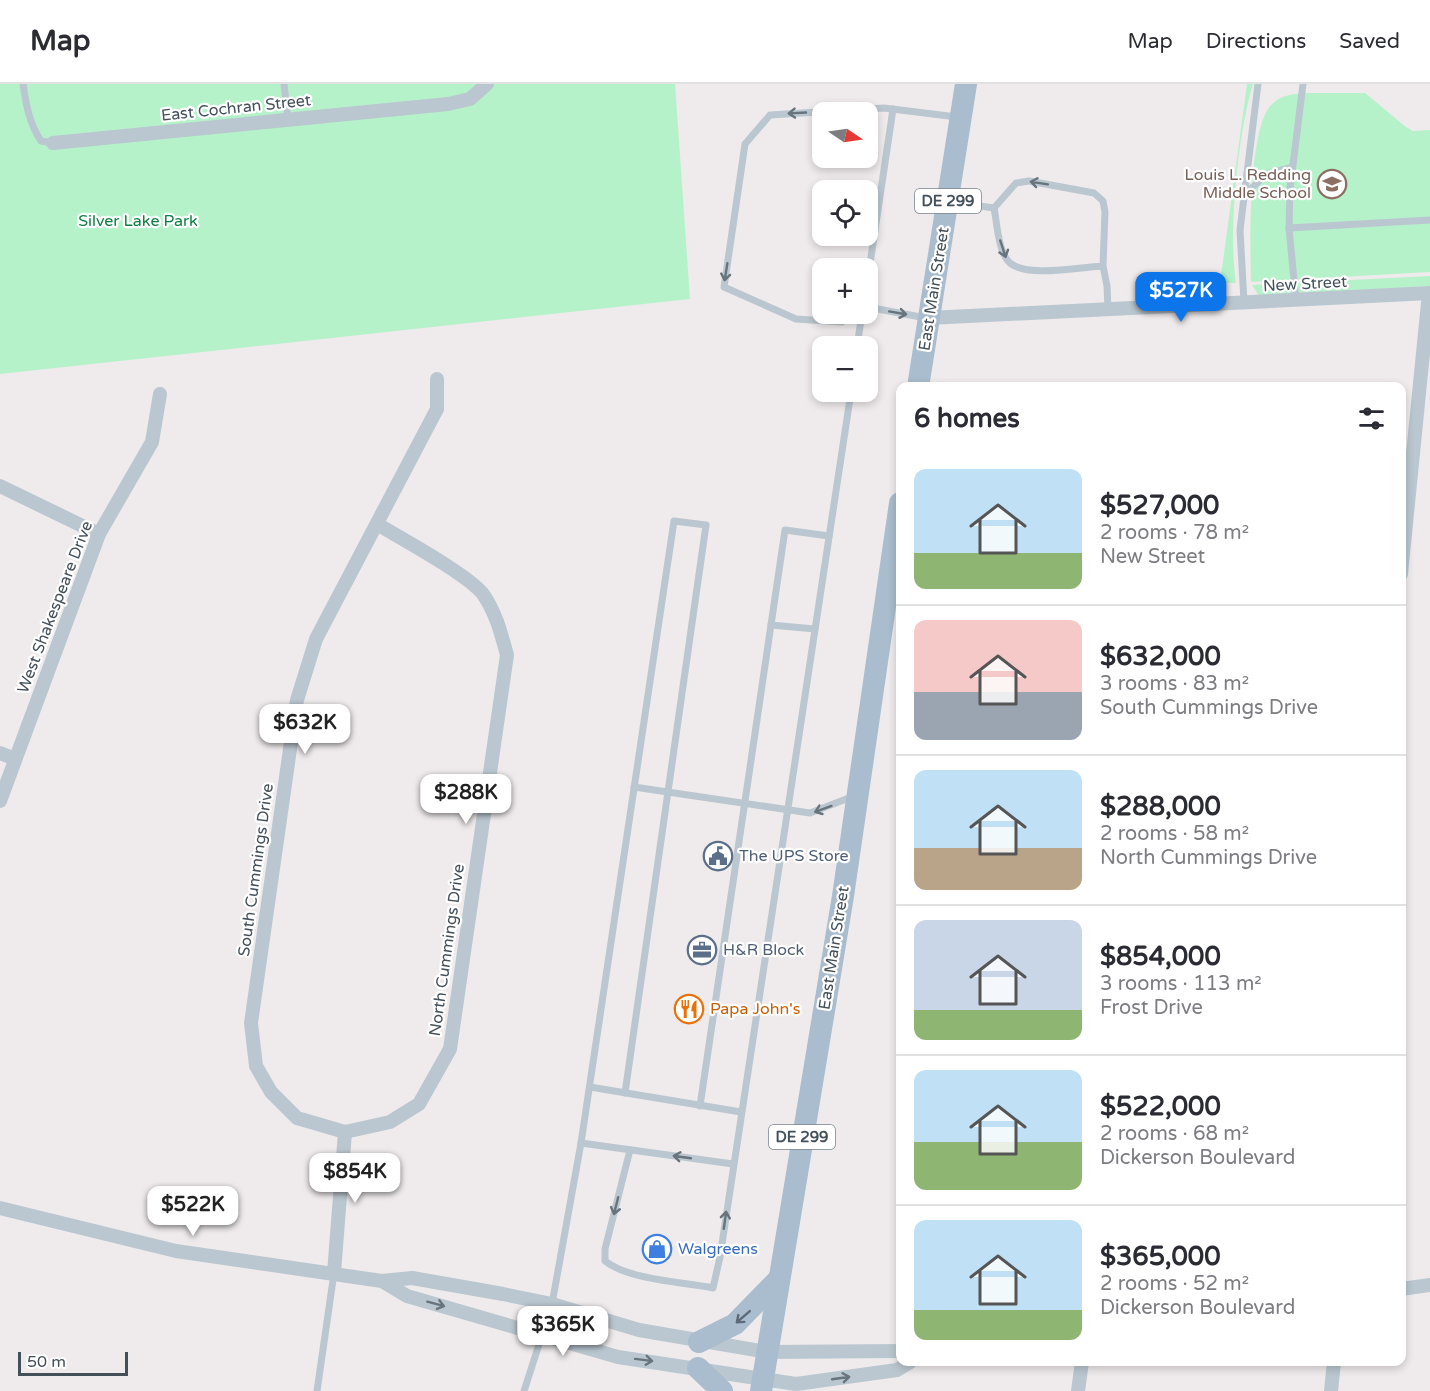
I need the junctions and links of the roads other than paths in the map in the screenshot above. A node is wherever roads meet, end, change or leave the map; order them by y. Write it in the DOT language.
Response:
graph roads {
  1 [pos="24,84"];
  2 [pos="284,84"];
  3 [pos="487,84"];
  4 [pos="966,84"];
  5 [pos="1257,84"];
  6 [pos="1303,84"];
  7 [pos="893,110"];
  8 [pos="960,117"];
  9 [pos="288,119"];
  10 [pos="53,143"];
  11 [pos="1292,167"];
  12 [pos="1243,196"];
  13 [pos="948,201"];
  14 [pos="994,208"];
  15 [pos="1430,220"];
  16 [pos="1289,228"];
  17 [pos="871,258"];
  18 [pos="1103,266"];
  19 [pos="1430,293"];
  20 [pos="1296,301"];
  21 [pos="1244,305"];
  22 [pos="878,309"];
  23 [pos="1108,310"];
  24 [pos="929,318"];
  25 [pos="812,319"];
  26 [pos="437,379"];
  27 [pos="919,382"];
  28 [pos="160,394"];
  29 [pos="849,402"];
  30 [pos="0,486"];
  31 [pos="377,524"];
  32 [pos="1406,526"];
  33 [pos="896,530"];
  34 [pos="99,534"];
  35 [pos="829,536"];
  36 [pos="771,625"];
  37 [pos="814,629"];
  38 [pos="0,753"];
  39 [pos="15,759"];
  40 [pos="634,788"];
  41 [pos="668,793"];
  42 [pos="856,795"];
  43 [pos="0,801"];
  44 [pos="745,805"];
  45 [pos="787,811"];
  46 [pos="590,1087"];
  47 [pos="625,1093"];
  48 [pos="700,1106"];
  49 [pos="741,1113"];
  50 [pos="345,1132"];
  51 [pos="581,1143"];
  52 [pos="630,1149"];
  53 [pos="733,1164"];
  54 [pos="0,1208"];
  55 [pos="334,1273"];
  56 [pos="778,1280"];
  57 [pos="382,1281"];
  58 [pos="1430,1285"];
  59 [pos="1406,1288"];
  60 [pos="552,1304"];
  61 [pos="542,1333"];
  62 [pos="699,1342"];
  63 [pos="896,1351"];
  64 [pos="767,1352"];
  65 [pos="904,1366"];
  66 [pos="1081,1366"];
  67 [pos="1334,1366"];
  68 [pos="698,1368"];
  69 [pos="762,1385"];
  70 [pos="317,1391"];
  71 [pos="524,1391"];
  72 [pos="722,1391"];
  73 [pos="1078,1391"];
  74 [pos="1331,1391"];
  1 -- 10 [label="lane"];
  2 -- 9 [label="lane"];
  3 -- 9 [label="street, East Cochran Street"];
  4 -- 8 [label="main road, East Main Street / DE 299"];
  5 -- 12 [label="lane"];
  6 -- 11 [label="lane"];
  7 -- 8 [label="lane"];
  7 -- 17 [label="lane"];
  7 -- 25 [label="lane, one-way"];
  8 -- 13 [label="main road, East Main Street / DE 299"];
  9 -- 10 [label="street, East Cochran Street"];
  11 -- 12 [label="lane"];
  11 -- 16 [label="lane"];
  12 -- 21 [label="lane"];
  13 -- 14 [label="lane"];
  13 -- 24 [label="main road, East Main Street / DE 299"];
  14 -- 18 [label="lane, one-way"];
  18 -- 14 [label="lane, one-way"];
  15 -- 16 [label="lane"];
  16 -- 20 [label="lane"];
  18 -- 23 [label="lane"];
  19 -- 20 [label="street, New Street"];
  19 -- 32 [label="street"];
  20 -- 21 [label="street, New Street"];
  21 -- 23 [label="street, New Street"];
  22 -- 24 [label="lane, one-way"];
  23 -- 24 [label="street, New Street"];
  24 -- 27 [label="main road, East Main Street / DE 299"];
  26 -- 31 [label="street, South Cummings Drive"];
  28 -- 34 [label="street, West Shakespeare Drive"];
  29 -- 35 [label="lane"];
  30 -- 34 [label="street"];
  31 -- 50 [label="street, South Cummings Drive"];
  31 -- 50 [label="street, North Cummings Drive"];
  33 -- 42 [label="main road, East Main Street / DE 299"];
  34 -- 39 [label="street, West Shakespeare Drive"];
  35 -- 36 [label="lane"];
  35 -- 37 [label="lane"];
  36 -- 37 [label="lane"];
  36 -- 44 [label="lane"];
  37 -- 45 [label="lane"];
  38 -- 39 [label="street"];
  39 -- 43 [label="street, West Shakespeare Drive"];
  40 -- 41 [label="lane"];
  40 -- 41 [label="lane"];
  40 -- 46 [label="lane"];
  41 -- 44 [label="lane"];
  41 -- 47 [label="lane"];
  42 -- 45 [label="lane, one-way"];
  42 -- 56 [label="main road, East Main Street / DE 299"];
  44 -- 45 [label="lane"];
  44 -- 48 [label="lane"];
  45 -- 49 [label="lane"];
  46 -- 47 [label="lane"];
  46 -- 51 [label="lane"];
  47 -- 48 [label="lane"];
  48 -- 49 [label="lane"];
  49 -- 53 [label="lane"];
  50 -- 55 [label="street"];
  51 -- 52 [label="lane"];
  51 -- 60 [label="lane"];
  53 -- 52 [label="lane, one-way"];
  52 -- 53 [label="lane, one-way"];
  54 -- 55 [label="street"];
  55 -- 57 [label="street"];
  55 -- 70 [label="lane"];
  56 -- 62 [label="main road, one-way"];
  56 -- 64 [label="main road, East Main Street / DE 299"];
  57 -- 60 [label="street"];
  57 -- 61 [label="street, one-way"];
  58 -- 59 [label="street"];
  60 -- 61 [label="lane"];
  60 -- 62 [label="street"];
  61 -- 68 [label="street, one-way"];
  61 -- 71 [label="lane"];
  62 -- 64 [label="street"];
  63 -- 64 [label="street"];
  64 -- 69 [label="main road, East Main Street / DE 299"];
  69 -- 65 [label="street, one-way"];
  66 -- 73 [label="street"];
  67 -- 74 [label="street"];
  68 -- 69 [label="street"];
  68 -- 72 [label="main road"];
}
